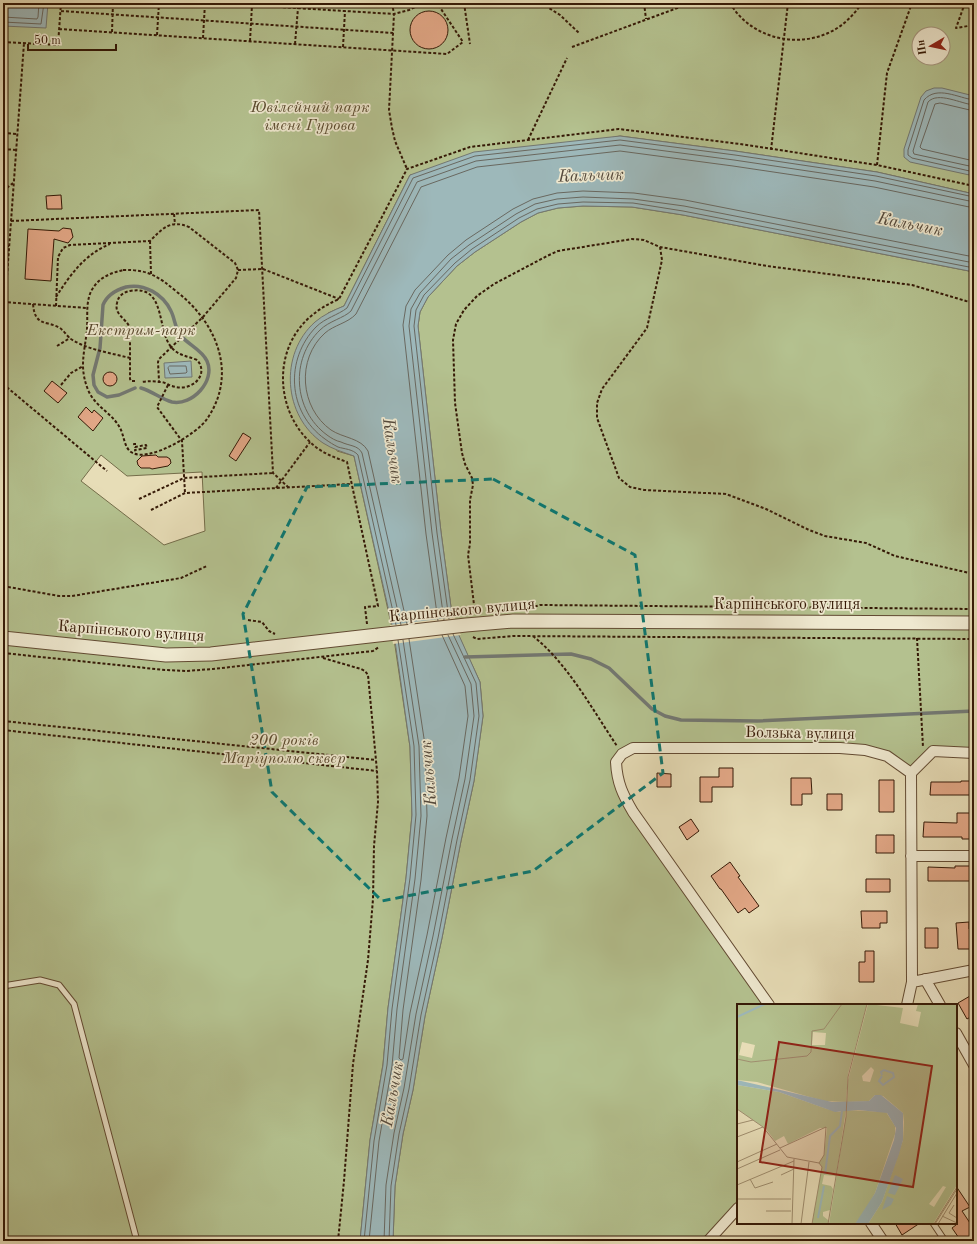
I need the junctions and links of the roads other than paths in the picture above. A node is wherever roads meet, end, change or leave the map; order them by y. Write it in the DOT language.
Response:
graph roads {
  1 [pos="974,623"];
  2 [pos="3,638"];
  3 [pos="974,752"];
  4 [pos="911,773"];
  5 [pos="911,856"];
  6 [pos="974,856"];
  7 [pos="974,970"];
  8 [pos="925,979"];
  9 [pos="912,982"];
  10 [pos="3,986"];
  11 [pos="768,1004"];
  12 [pos="908,1004"];
  13 [pos="939,1004"];
  14 [pos="957,1035"];
  15 [pos="974,1065"];
  16 [pos="737,1209"];
  17 [pos="872,1224"];
  18 [pos="934,1224"];
  19 [pos="137,1241"];
  20 [pos="708,1241"];
  21 [pos="883,1241"];
  22 [pos="945,1241"];
  1 -- 2 [label="street, Карпінського вулиця"];
  3 -- 4 [label="street"];
  4 -- 5 [label="street"];
  4 -- 11 [label="street, Волзька вулиця"];
  5 -- 6 [label="street"];
  5 -- 9 [label="street"];
  7 -- 8 [label="street"];
  8 -- 9 [label="street"];
  8 -- 13 [label="street"];
  9 -- 12 [label="street"];
  10 -- 19 [label="lane"];
  14 -- 15 [label="street"];
  16 -- 20 [label="street"];
  17 -- 21 [label="street"];
  18 -- 22 [label="lane"];
}
